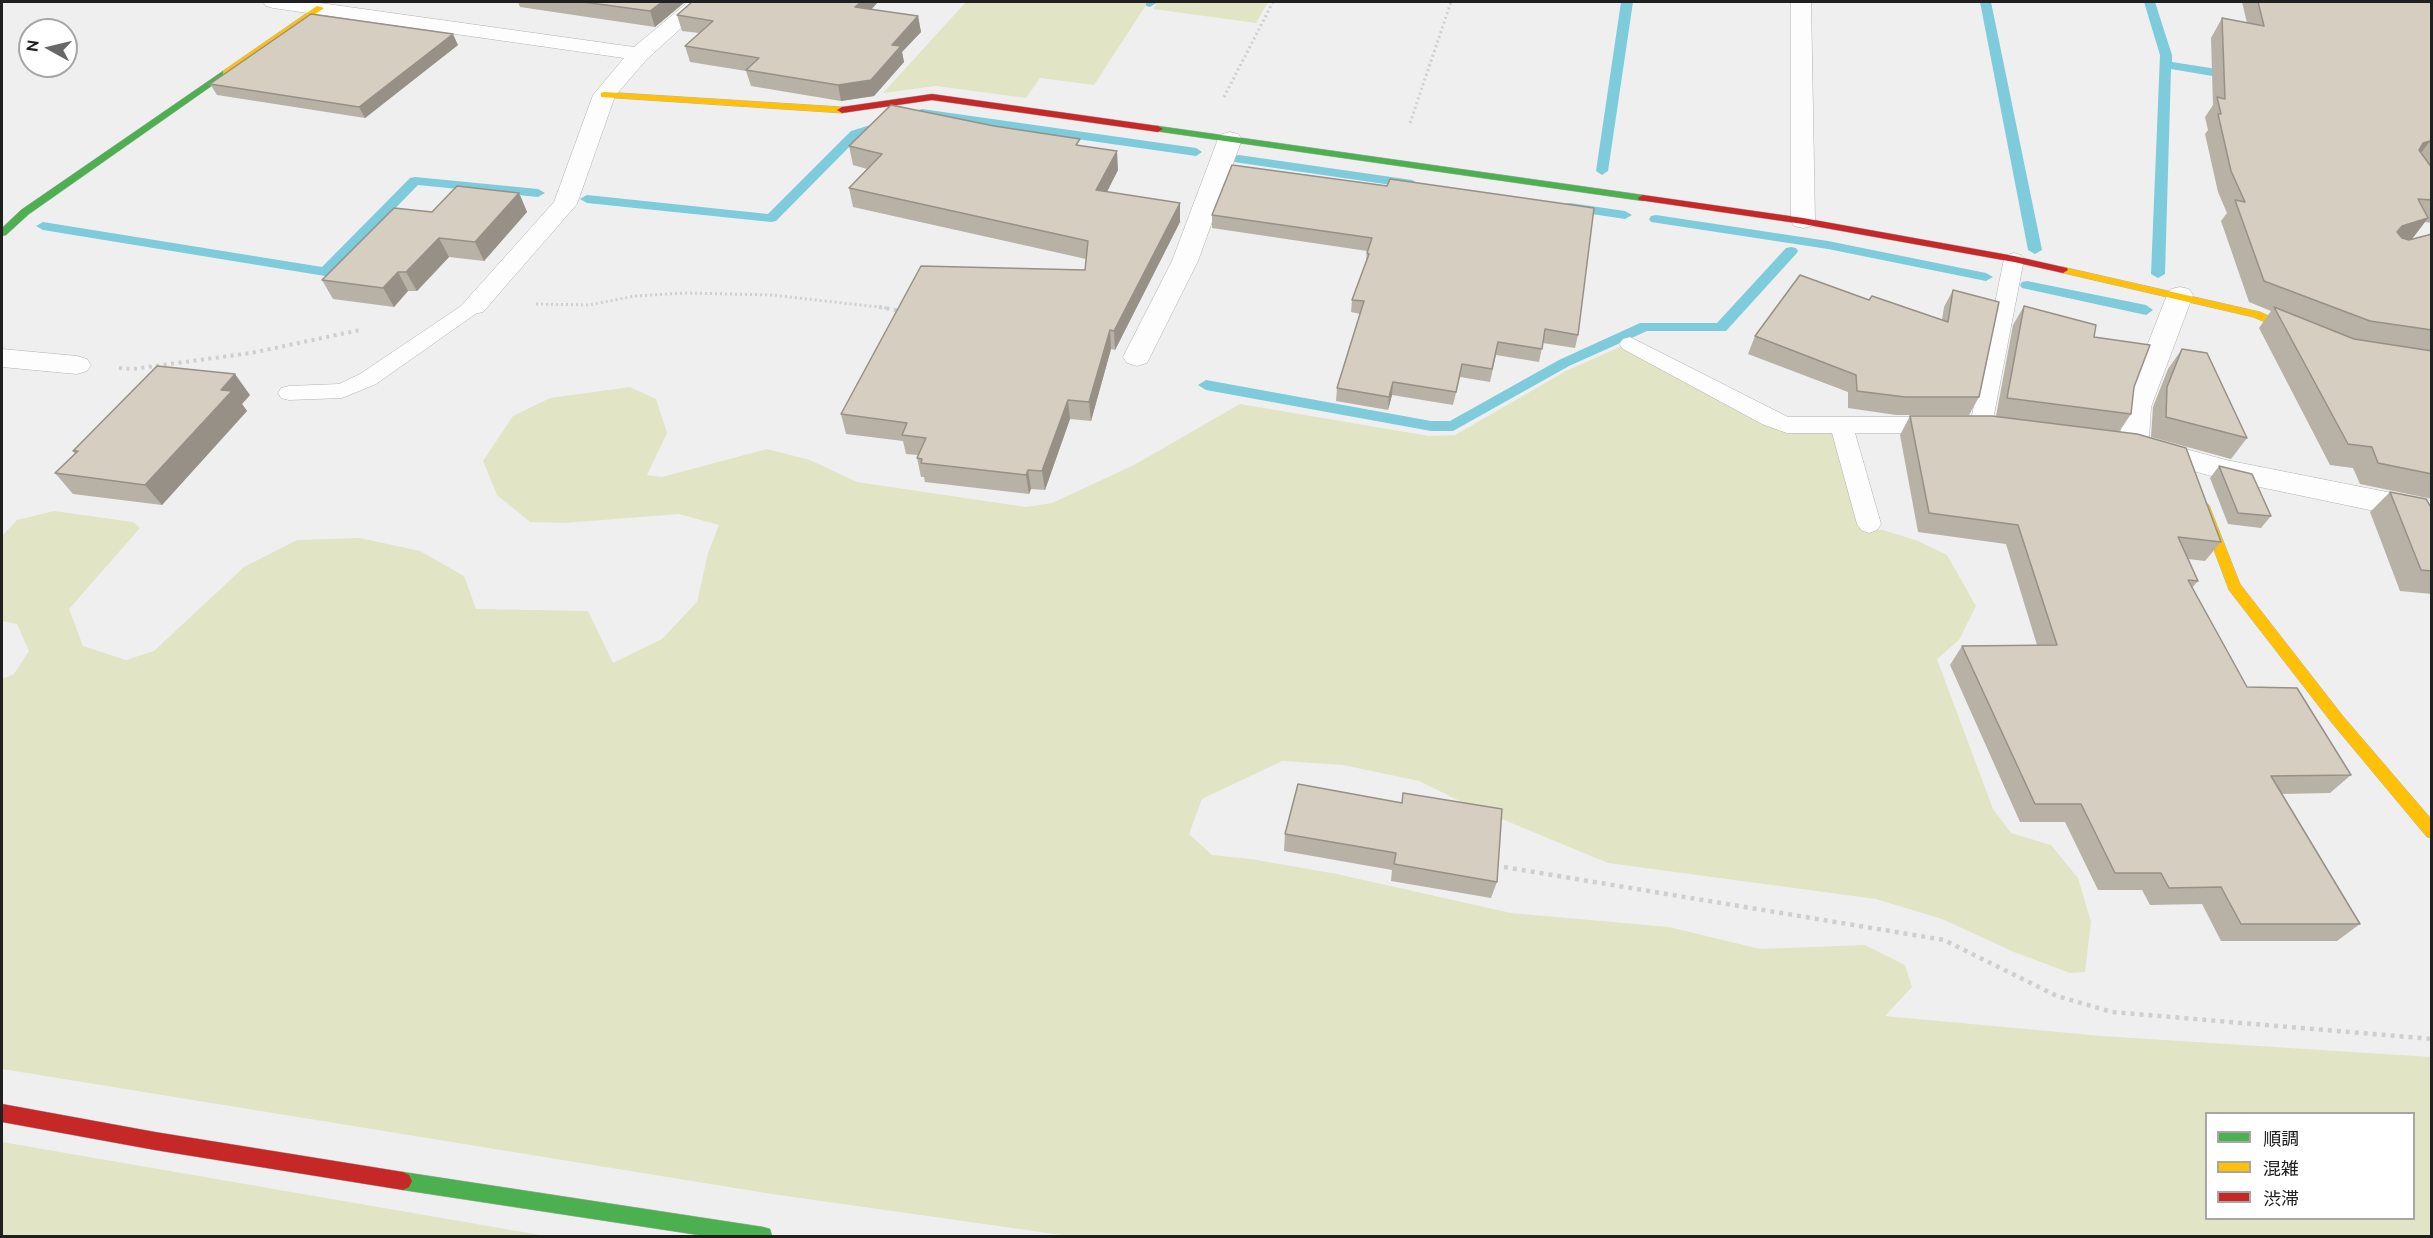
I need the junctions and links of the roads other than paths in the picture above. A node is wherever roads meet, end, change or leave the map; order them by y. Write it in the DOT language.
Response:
graph roads {
  1 [pos="273,2"];
  2 [pos="700,2"];
  3 [pos="1801,2"];
  4 [pos="320,8"];
  5 [pos="639,54"];
  6 [pos="604,95"];
  7 [pos="1230,139"];
  8 [pos="1803,221"];
  9 [pos="2,233"];
  10 [pos="2014,259"];
  11 [pos="2180,295"];
  12 [pos="474,306"];
  13 [pos="2317,339"];
  14 [pos="1630,344"];
  15 [pos="1137,357"];
  16 [pos="2,358"];
  17 [pos="76,364"];
  18 [pos="289,393"];
  19 [pos="1981,425"];
  20 [pos="1842,427"];
  21 [pos="2004,428"];
  22 [pos="2192,476"];
  23 [pos="2425,519"];
  24 [pos="1869,524"];
  25 [pos="2432,832"];
  26 [pos="2,1113"];
  27 [pos="763,1236"];
  1 -- 4 [label="street"];
  2 -- 5 [label="street"];
  3 -- 8 [label="street"];
  4 -- 5 [label="street"];
  4 -- 9 [label="street"];
  5 -- 6 [label="street"];
  6 -- 7 [label="street"];
  6 -- 12 [label="street"];
  7 -- 8 [label="street"];
  7 -- 15 [label="street"];
  8 -- 10 [label="street"];
  10 -- 11 [label="street"];
  10 -- 19 [label="lane"];
  11 -- 13 [label="street"];
  11 -- 22 [label="street"];
  12 -- 18 [label="lane"];
  14 -- 20 [label="lane"];
  16 -- 17 [label="street"];
  19 -- 20 [label="lane"];
  19 -- 21 [label="lane"];
  20 -- 24 [label="lane"];
  22 -- 23 [label="street"];
  22 -- 25 [label="street"];
  26 -- 27 [label="street"];
}
